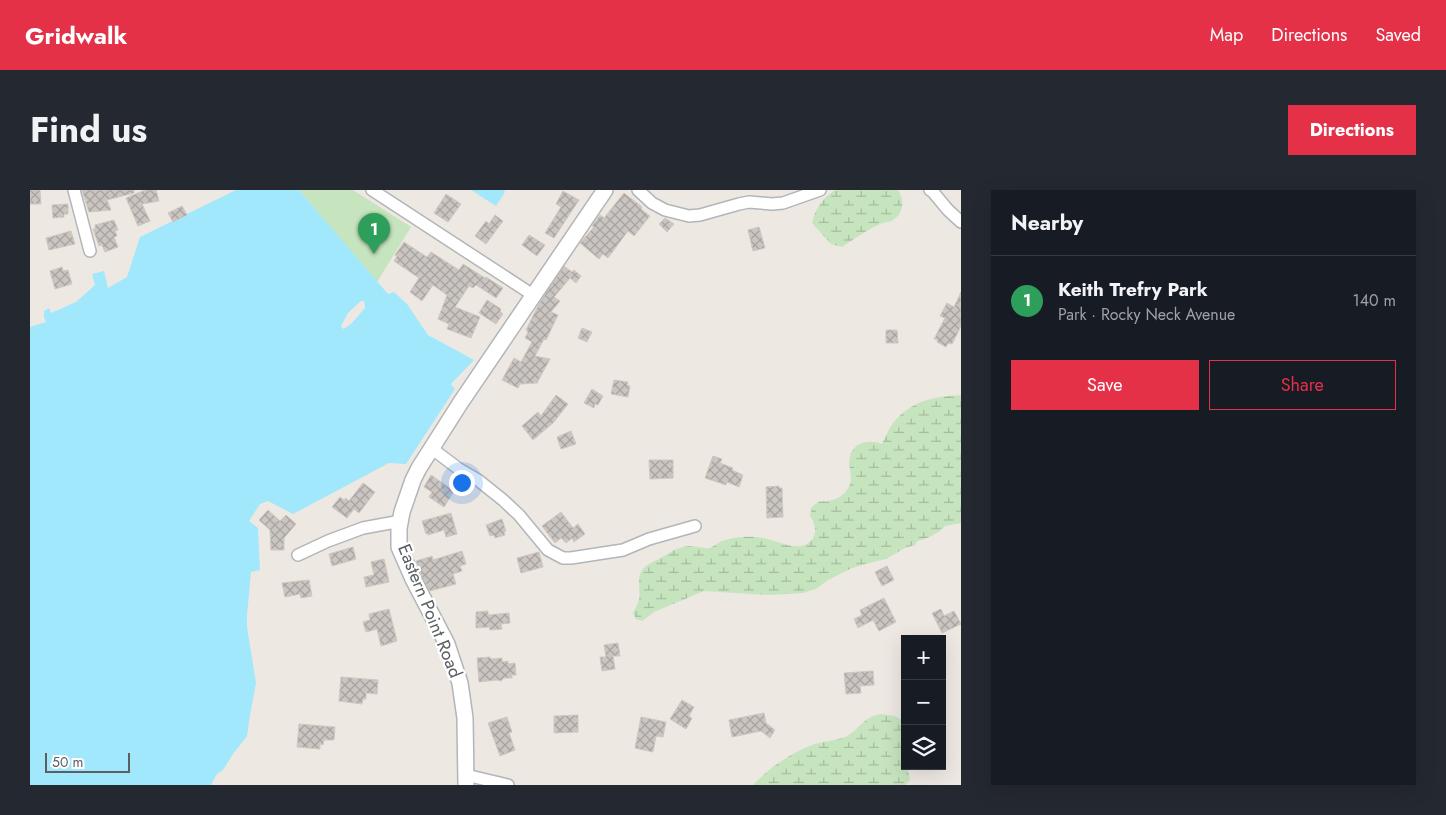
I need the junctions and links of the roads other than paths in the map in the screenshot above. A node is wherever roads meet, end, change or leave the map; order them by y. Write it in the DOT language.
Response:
graph roads {
  1 [pos="74,190"];
  2 [pos="372,190"];
  3 [pos="605,190"];
  4 [pos="638,190"];
  5 [pos="820,190"];
  6 [pos="930,190"];
  7 [pos="961,222"];
  8 [pos="90,251"];
  9 [pos="534,295"];
  10 [pos="431,448"];
  11 [pos="401,521"];
  12 [pos="695,526"];
  13 [pos="298,555"];
  14 [pos="466,780"];
  15 [pos="508,785"];
  1 -- 8 [label="street"];
  2 -- 9 [label="street"];
  3 -- 9 [label="main road, Eastern Point Road"];
  4 -- 5 [label="street"];
  6 -- 7 [label="street"];
  9 -- 10 [label="main road, Eastern Point Road"];
  10 -- 11 [label="main road, Eastern Point Road"];
  10 -- 12 [label="street"];
  11 -- 13 [label="street"];
  11 -- 14 [label="main road, Eastern Point Road"];
  14 -- 15 [label="street"];
}
